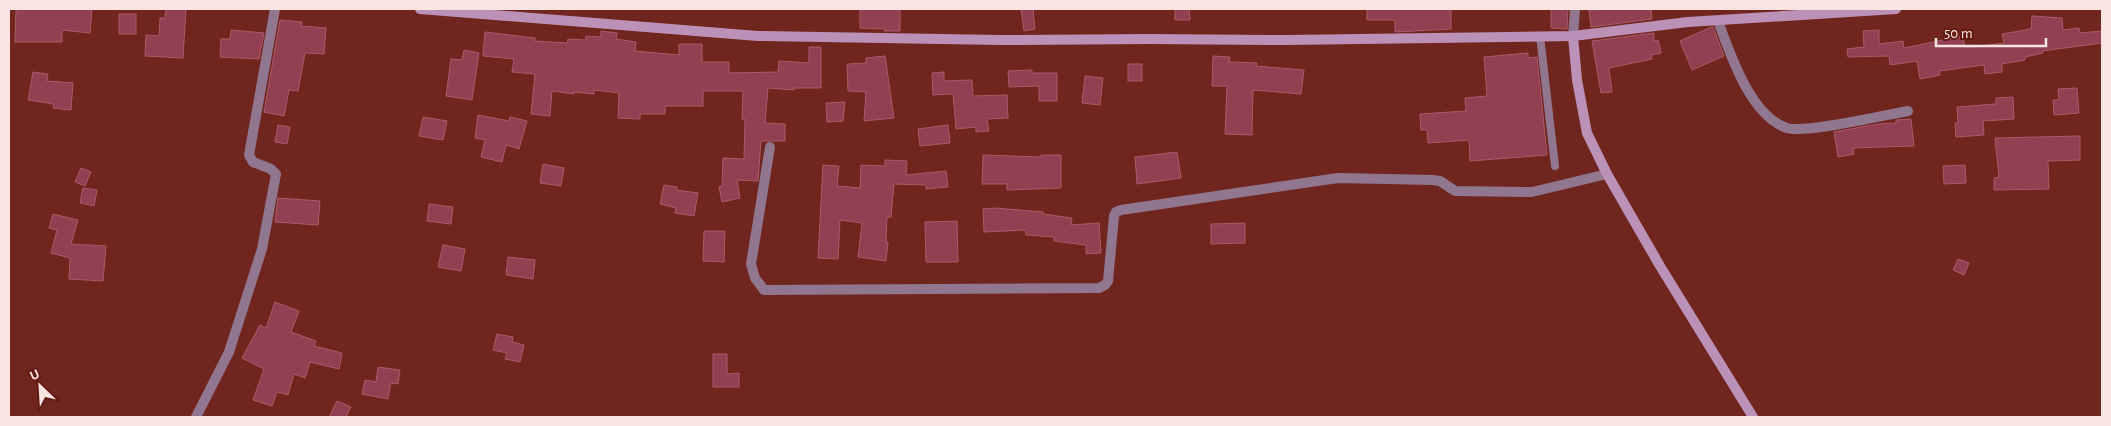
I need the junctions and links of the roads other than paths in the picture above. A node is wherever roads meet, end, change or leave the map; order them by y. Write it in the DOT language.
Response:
graph roads {
  1 [pos="275,9"];
  2 [pos="420,9"];
  3 [pos="1575,9"];
  4 [pos="1896,9"];
  5 [pos="1802,12"];
  6 [pos="1718,21"];
  7 [pos="1540,36"];
  8 [pos="1573,36"];
  9 [pos="1908,111"];
  10 [pos="770,147"];
  11 [pos="1555,166"];
  12 [pos="1607,174"];
  13 [pos="196,417"];
  14 [pos="1753,417"];
  1 -- 13 [label="street"];
  2 -- 7 [label="street"];
  3 -- 8 [label="street"];
  4 -- 5 [label="street"];
  5 -- 6 [label="street"];
  6 -- 8 [label="street"];
  6 -- 9 [label="street"];
  7 -- 8 [label="street"];
  7 -- 11 [label="lane"];
  8 -- 12 [label="street"];
  10 -- 12 [label="street"];
  12 -- 14 [label="street"];
}
